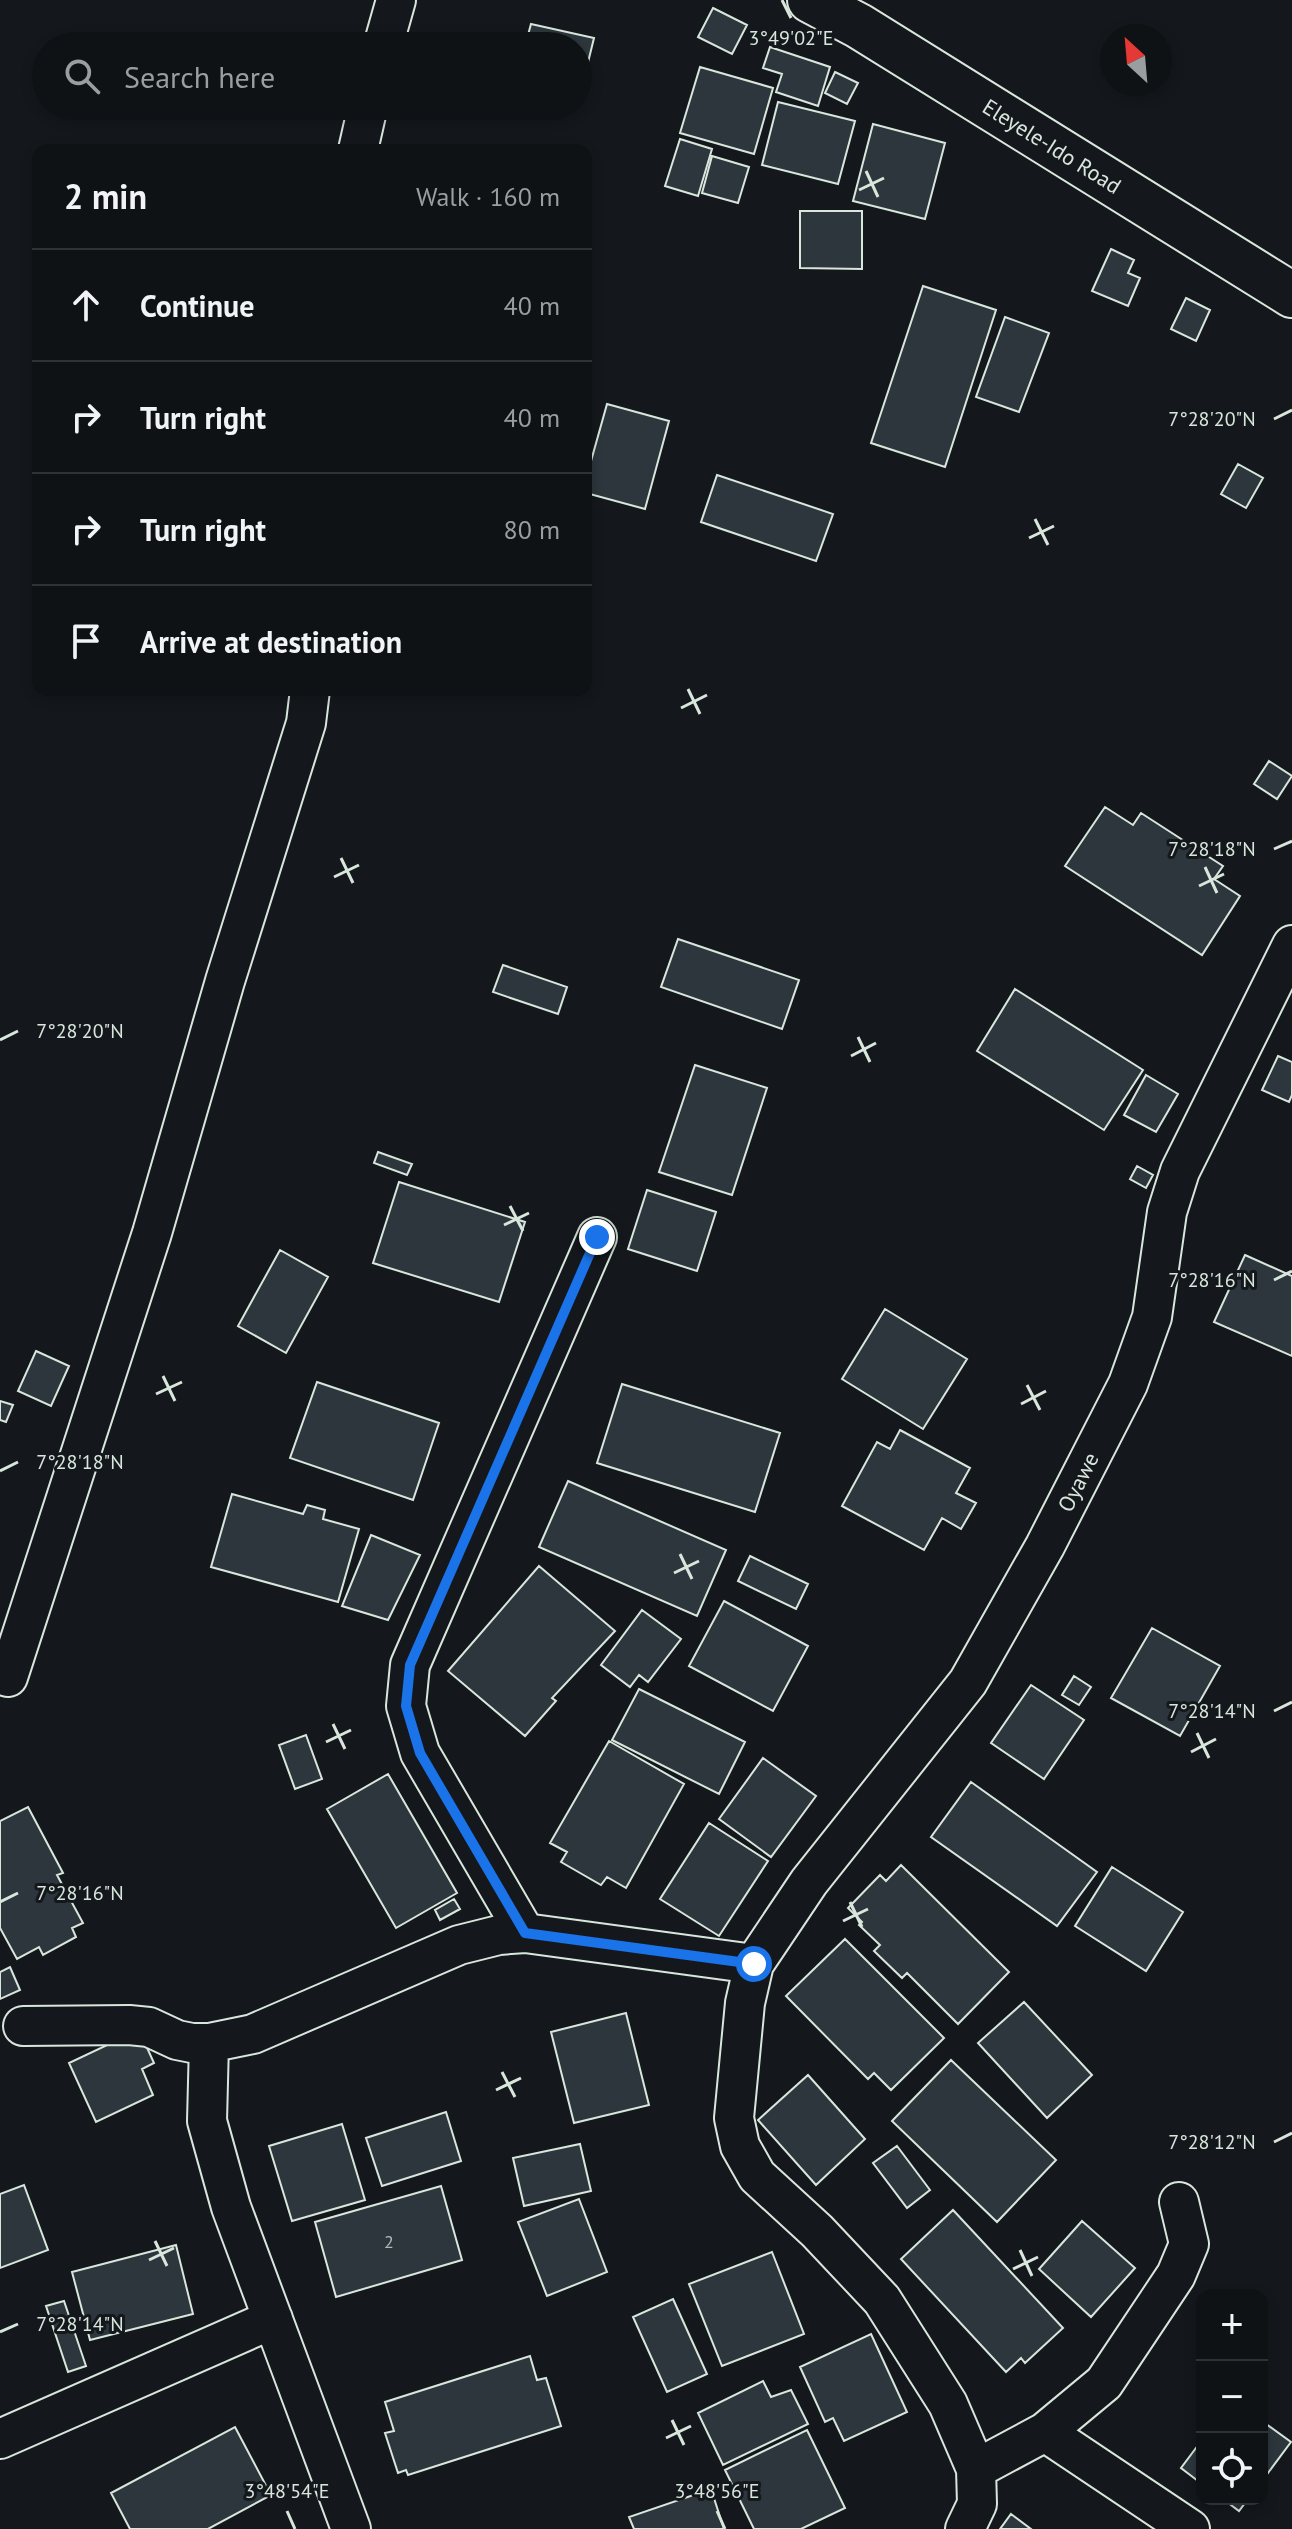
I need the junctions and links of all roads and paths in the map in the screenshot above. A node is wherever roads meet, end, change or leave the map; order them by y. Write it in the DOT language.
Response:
graph roads {
  1 [pos="396,0"];
  2 [pos="810,0"];
  3 [pos="387,32"];
  4 [pos="365,120"];
  5 [pos="359,144"];
  6 [pos="1292,295"];
  7 [pos="309,696"];
  8 [pos="1292,945"];
  9 [pos="597,1237"];
  10 [pos="8,1677"];
  11 [pos="525,1933"];
  12 [pos="754,1964"];
  13 [pos="23,2026"];
  14 [pos="209,2043"];
  15 [pos="1179,2202"];
  16 [pos="273,2319"];
  17 [pos="1045,2432"];
  18 [pos="0,2439"];
  19 [pos="976,2469"];
  20 [pos="351,2529"];
  21 [pos="965,2529"];
  22 [pos="1190,2529"];
  1 -- 3 [label="street"];
  2 -- 6 [label="main road, Eleyele-Ido Road"];
  4 -- 5 [label="street"];
  7 -- 10 [label="street"];
  8 -- 12 [label="street, Oyawe"];
  9 -- 11 [label="street"];
  11 -- 12 [label="street"];
  11 -- 14 [label="street"];
  12 -- 19 [label="street"];
  13 -- 14 [label="street"];
  14 -- 16 [label="street"];
  15 -- 17 [label="street"];
  16 -- 18 [label="street"];
  16 -- 20 [label="street"];
  17 -- 19 [label="street"];
  17 -- 22 [label="street"];
  19 -- 21 [label="street"];
}
